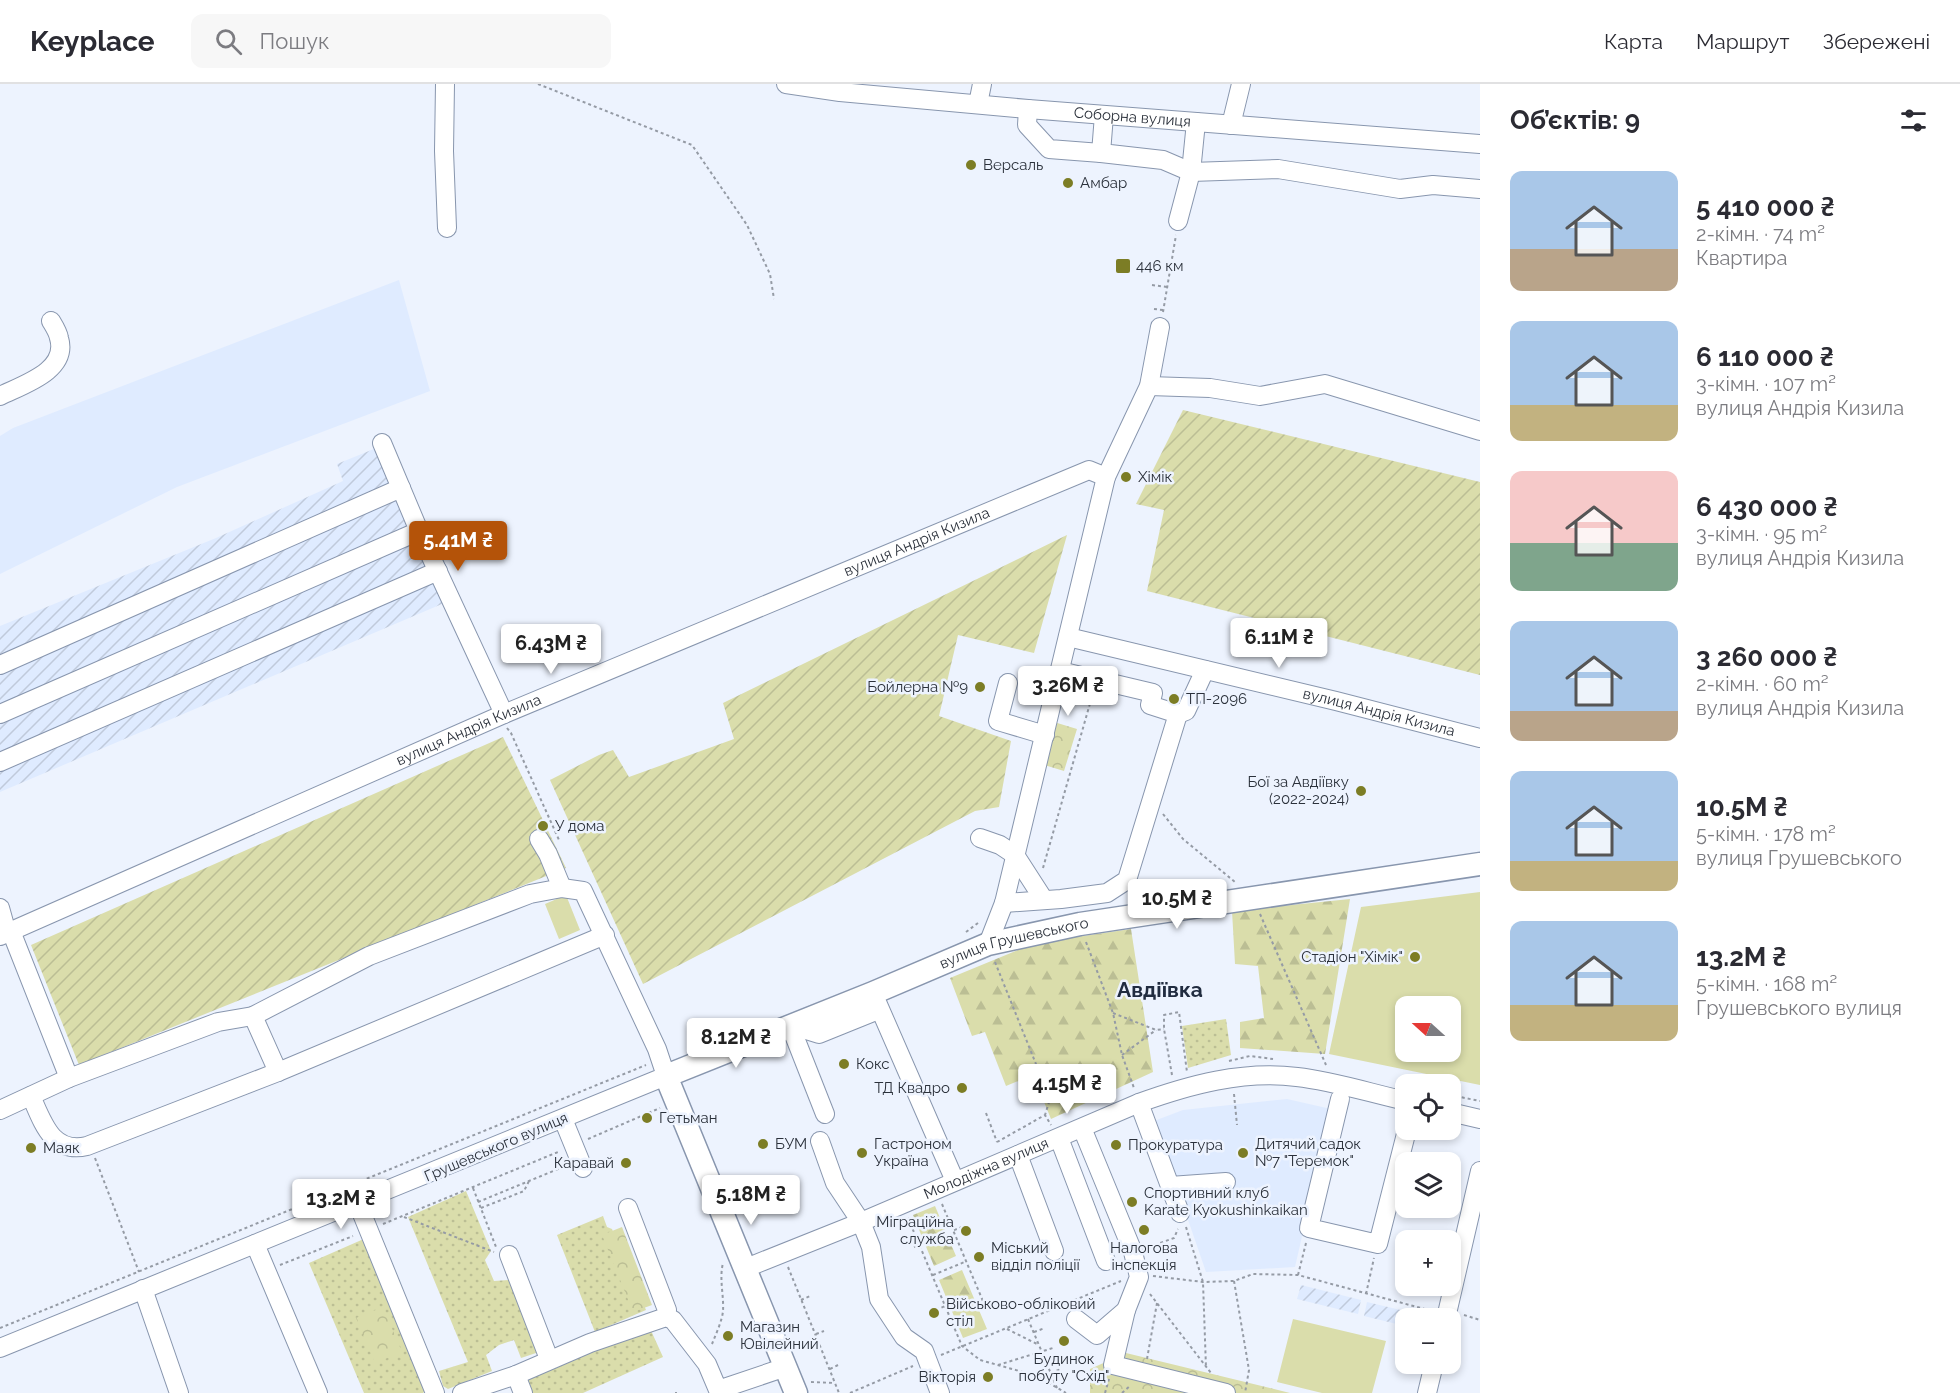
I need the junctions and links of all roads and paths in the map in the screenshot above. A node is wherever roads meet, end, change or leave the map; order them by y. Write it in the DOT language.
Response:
graph roads {
  1 [pos="445,84"];
  2 [pos="538,84"];
  3 [pos="786,84"];
  4 [pos="982,84"];
  5 [pos="1241,84"];
  6 [pos="978,104"];
  7 [pos="1028,109"];
  8 [pos="1104,115"];
  9 [pos="1196,122"];
  10 [pos="1231,125"];
  11 [pos="1480,144"];
  12 [pos="1101,153"];
  13 [pos="1191,172"];
  14 [pos="1480,189"];
  15 [pos="1178,221"];
  16 [pos="447,228"];
  17 [pos="1152,285"];
  18 [pos="1167,287"];
  19 [pos="774,299"];
  20 [pos="1154,309"];
  21 [pos="1162,318"];
  22 [pos="51,321"];
  23 [pos="1149,386"];
  24 [pos="0,396"];
  25 [pos="1480,432"];
  26 [pos="382,442"];
  27 [pos="1106,477"];
  28 [pos="401,488"];
  29 [pos="419,531"];
  30 [pos="438,571"];
  31 [pos="1068,637"];
  32 [pos="0,665"];
  33 [pos="1205,670"];
  34 [pos="1060,671"];
  35 [pos="1008,683"];
  36 [pos="0,714"];
  37 [pos="504,714"];
  38 [pos="1178,714"];
  39 [pos="1045,735"];
  40 [pos="1480,738"];
  41 [pos="0,762"];
  42 [pos="1152,801"];
  43 [pos="980,838"];
  44 [pos="539,839"];
  45 [pos="564,849"];
  46 [pos="1015,855"];
  47 [pos="1480,864"];
  48 [pos="562,888"];
  49 [pos="1253,897"];
  50 [pos="1044,900"];
  51 [pos="1004,903"];
  52 [pos="0,908"];
  53 [pos="979,922"];
  54 [pos="5,933"];
  55 [pos="605,935"];
  56 [pos="963,935"];
  57 [pos="988,944"];
  58 [pos="873,993"];
  59 [pos="1113,1013"];
  60 [pos="254,1016"];
  61 [pos="790,1025"];
  62 [pos="1164,1029"];
  63 [pos="1156,1030"];
  64 [pos="1122,1055"];
  65 [pos="663,1068"];
  66 [pos="278,1072"];
  67 [pos="1187,1072"];
  68 [pos="1172,1075"];
  69 [pos="69,1078"];
  70 [pos="1339,1092"];
  71 [pos="1234,1094"];
  72 [pos="31,1096"];
  73 [pos="1461,1097"];
  74 [pos="1395,1100"];
  75 [pos="1480,1101"];
  76 [pos="677,1103"];
  77 [pos="1139,1103"];
  78 [pos="0,1110"];
  79 [pos="986,1113"];
  80 [pos="825,1114"];
  81 [pos="1461,1115"];
  82 [pos="1045,1116"];
  83 [pos="703,1118"];
  84 [pos="563,1119"];
  85 [pos="1480,1119"];
  86 [pos="719,1122"];
  87 [pos="1237,1125"];
  88 [pos="1082,1128"];
  89 [pos="1059,1138"];
  90 [pos="1404,1140"];
  91 [pos="820,1141"];
  92 [pos="997,1142"];
  93 [pos="87,1146"];
  94 [pos="570,1147"];
  95 [pos="1011,1158"];
  96 [pos="584,1168"];
  97 [pos="1480,1171"];
  98 [pos="529,1181"];
  99 [pos="955,1181"];
  100 [pos="1226,1182"];
  101 [pos="1170,1186"];
  102 [pos="473,1188"];
  103 [pos="510,1196"];
  104 [pos="512,1201"];
  105 [pos="941,1201"];
  106 [pos="478,1202"];
  107 [pos="358,1204"];
  108 [pos="481,1208"];
  109 [pos="628,1208"];
  110 [pos="1180,1213"];
  111 [pos="402,1216"];
  112 [pos="907,1216"];
  113 [pos="861,1222"];
  114 [pos="962,1227"];
  115 [pos="1309,1228"];
  116 [pos="369,1230"];
  117 [pos="954,1230"];
  118 [pos="255,1244"];
  119 [pos="1378,1244"];
  120 [pos="919,1245"];
  121 [pos="914,1247"];
  122 [pos="1054,1251"];
  123 [pos="1132,1252"];
  124 [pos="509,1255"];
  125 [pos="967,1261"];
  126 [pos="1106,1262"];
  127 [pos="723,1263"];
  128 [pos="746,1268"];
  129 [pos="267,1270"];
  130 [pos="1298,1275"];
  131 [pos="932,1276"];
  132 [pos="1139,1277"];
  133 [pos="141,1281"];
  134 [pos="1234,1281"];
  135 [pos="1203,1282"];
  136 [pos="1366,1294"];
  137 [pos="810,1296"];
  138 [pos="801,1300"];
  139 [pos="1157,1303"];
  140 [pos="945,1306"];
  141 [pos="985,1306"];
  142 [pos="1415,1308"];
  143 [pos="1448,1308"];
  144 [pos="936,1310"];
  145 [pos="1126,1310"];
  146 [pos="1461,1314"];
  147 [pos="666,1317"];
  148 [pos="1028,1318"];
  149 [pos="1076,1320"];
  150 [pos="1480,1320"];
  151 [pos="0,1328"];
  152 [pos="1005,1328"];
  153 [pos="1045,1328"];
  154 [pos="824,1331"];
  155 [pos="1034,1332"];
  156 [pos="815,1334"];
  157 [pos="1039,1345"];
  158 [pos="962,1346"];
  159 [pos="0,1347"];
  160 [pos="1053,1348"];
  161 [pos="1042,1353"];
  162 [pos="549,1359"];
  163 [pos="927,1360"];
  164 [pos="707,1364"];
  165 [pos="838,1365"];
  166 [pos="998,1365"];
  167 [pos="786,1367"];
  168 [pos="1206,1368"];
  169 [pos="829,1369"];
  170 [pos="1061,1369"];
  171 [pos="1051,1373"];
  172 [pos="1145,1373"];
  173 [pos="1432,1374"];
  174 [pos="516,1375"];
  175 [pos="1213,1376"];
  176 [pos="1057,1388"];
  177 [pos="716,1392"];
  178 [pos="178,1393"];
  179 [pos="318,1393"];
  180 [pos="435,1393"];
  181 [pos="462,1393"];
  182 [pos="523,1393"];
  183 [pos="796,1393"];
  184 [pos="849,1393"];
  185 [pos="940,1393"];
  186 [pos="1066,1393"];
  187 [pos="1226,1393"];
  188 [pos="1245,1393"];
  189 [pos="1427,1393"];
  1 -- 16 [label="street"];
  2 -- 19 [label="path"];
  3 -- 6 [label="street, Соборна вулиця"];
  4 -- 6 [label="street"];
  5 -- 10 [label="street"];
  6 -- 7 [label="street, Соборна вулиця"];
  7 -- 8 [label="street, Соборна вулиця"];
  7 -- 12 [label="street"];
  8 -- 9 [label="street, Соборна вулиця"];
  8 -- 12 [label="street"];
  9 -- 10 [label="street, Соборна вулиця"];
  9 -- 13 [label="street"];
  10 -- 11 [label="street, Соборна вулиця"];
  12 -- 13 [label="street"];
  13 -- 14 [label="street"];
  13 -- 15 [label="street"];
  15 -- 18 [label="path"];
  17 -- 18 [label="path"];
  18 -- 21 [label="path"];
  20 -- 21 [label="path"];
  21 -- 23 [label="street"];
  22 -- 24 [label="street"];
  23 -- 25 [label="street"];
  23 -- 27 [label="street"];
  26 -- 28 [label="street"];
  27 -- 31 [label="street"];
  27 -- 37 [label="street, вулиця Андрія Кизила"];
  28 -- 29 [label="street"];
  28 -- 32 [label="street"];
  29 -- 30 [label="street"];
  29 -- 36 [label="street"];
  30 -- 37 [label="street"];
  30 -- 41 [label="street"];
  31 -- 33 [label="street, вулиця Андрія Кизила"];
  31 -- 34 [label="street"];
  33 -- 38 [label="street"];
  33 -- 40 [label="street, вулиця Андрія Кизила"];
  34 -- 38 [label="street"];
  34 -- 39 [label="street"];
  35 -- 39 [label="street"];
  37 -- 45 [label="path"];
  37 -- 54 [label="street, вулиця Андрія Кизила"];
  38 -- 42 [label="street"];
  39 -- 46 [label="street"];
  42 -- 49 [label="path"];
  42 -- 50 [label="street"];
  43 -- 46 [label="street"];
  44 -- 48 [label="street"];
  46 -- 50 [label="street"];
  46 -- 51 [label="street"];
  47 -- 49 [label="main road, вулиця Грушевського"];
  48 -- 55 [label="street"];
  48 -- 60 [label="street"];
  49 -- 57 [label="main road, вулиця Грушевського"];
  49 -- 70 [label="path"];
  50 -- 51 [label="street"];
  51 -- 57 [label="street"];
  52 -- 54 [label="street"];
  53 -- 56 [label="path"];
  54 -- 69 [label="street"];
  55 -- 65 [label="street"];
  55 -- 66 [label="street"];
  57 -- 58 [label="main road, вулиця Грушевського"];
  57 -- 82 [label="path"];
  58 -- 61 [label="main road, вулиця Грушевського"];
  58 -- 99 [label="street"];
  59 -- 63 [label="path"];
  60 -- 66 [label="street"];
  60 -- 69 [label="street"];
  61 -- 65 [label="main road, Грушевського вулиця"];
  61 -- 80 [label="street"];
  62 -- 63 [label="path"];
  62 -- 67 [label="path"];
  62 -- 68 [label="path"];
  63 -- 64 [label="path"];
  65 -- 76 [label="main road"];
  65 -- 84 [label="street, Грушевського вулиця"];
  65 -- 133 [label="path"];
  66 -- 93 [label="street"];
  69 -- 72 [label="street"];
  70 -- 74 [label="street, Молодіжна вулиця"];
  70 -- 77 [label="street, Молодіжна вулиця"];
  70 -- 115 [label="street"];
  71 -- 87 [label="path"];
  72 -- 78 [label="street"];
  72 -- 93 [label="street"];
  73 -- 75 [label="path"];
  76 -- 94 [label="path"];
  76 -- 128 [label="main road"];
  77 -- 88 [label="street, Молодіжна вулиця"];
  77 -- 101 [label="street"];
  79 -- 92 [label="path"];
  81 -- 85 [label="street"];
  82 -- 89 [label="path"];
  82 -- 92 [label="path"];
  83 -- 86 [label="path"];
  84 -- 94 [label="street"];
  84 -- 107 [label="street, Грушевського вулиця"];
  88 -- 89 [label="street, Молодіжна вулиця"];
  88 -- 123 [label="street"];
  89 -- 95 [label="street, Молодіжна вулиця"];
  89 -- 126 [label="street"];
  90 -- 119 [label="street"];
  91 -- 113 [label="street"];
  92 -- 95 [label="path"];
  93 -- 133 [label="path"];
  94 -- 96 [label="street"];
  94 -- 98 [label="path"];
  94 -- 102 [label="path"];
  95 -- 99 [label="street, Молодіжна вулиця"];
  95 -- 122 [label="street"];
  97 -- 143 [label="street"];
  98 -- 103 [label="path"];
  98 -- 106 [label="path"];
  99 -- 113 [label="street, Молодіжна вулиця"];
  100 -- 101 [label="street"];
  101 -- 110 [label="street"];
  102 -- 106 [label="path"];
  102 -- 111 [label="path"];
  103 -- 104 [label="path"];
  103 -- 108 [label="path"];
  105 -- 117 [label="path"];
  106 -- 108 [label="path"];
  107 -- 116 [label="street"];
  107 -- 118 [label="street, Грушевського вулиця"];
  108 -- 111 [label="path"];
  109 -- 147 [label="street"];
  110 -- 123 [label="path"];
  110 -- 135 [label="path"];
  111 -- 116 [label="path"];
  112 -- 120 [label="path"];
  113 -- 128 [label="street, Молодіжна вулиця"];
  113 -- 163 [label="street"];
  114 -- 117 [label="path"];
  115 -- 119 [label="street"];
  115 -- 130 [label="path"];
  116 -- 129 [label="path"];
  116 -- 180 [label="street"];
  117 -- 125 [label="path"];
  118 -- 129 [label="street"];
  118 -- 133 [label="street, Грушевського вулиця"];
  119 -- 136 [label="path"];
  120 -- 121 [label="path"];
  120 -- 131 [label="path"];
  123 -- 132 [label="street"];
  124 -- 162 [label="street"];
  125 -- 131 [label="path"];
  125 -- 141 [label="path"];
  127 -- 164 [label="path"];
  128 -- 167 [label="main road"];
  129 -- 179 [label="street"];
  130 -- 134 [label="path"];
  130 -- 136 [label="path"];
  131 -- 140 [label="path"];
  132 -- 135 [label="path"];
  132 -- 139 [label="path"];
  132 -- 145 [label="street"];
  132 -- 148 [label="path"];
  133 -- 151 [label="path"];
  133 -- 159 [label="street, Грушевського вулиця"];
  133 -- 178 [label="street"];
  134 -- 135 [label="path"];
  134 -- 188 [label="path"];
  135 -- 168 [label="path"];
  136 -- 142 [label="path"];
  137 -- 138 [label="path"];
  139 -- 168 [label="path"];
  139 -- 172 [label="path"];
  140 -- 144 [label="path"];
  140 -- 158 [label="path"];
  145 -- 149 [label="street"];
  145 -- 172 [label="street"];
  146 -- 150 [label="path"];
  147 -- 162 [label="street"];
  147 -- 164 [label="street"];
  148 -- 152 [label="path"];
  148 -- 155 [label="path"];
  152 -- 157 [label="path"];
  152 -- 158 [label="path"];
  153 -- 155 [label="path"];
  154 -- 156 [label="path"];
  155 -- 157 [label="path"];
  157 -- 161 [label="path"];
  158 -- 163 [label="path"];
  158 -- 166 [label="path"];
  160 -- 161 [label="path"];
  161 -- 166 [label="path"];
  161 -- 171 [label="path"];
  162 -- 174 [label="street"];
  163 -- 184 [label="path"];
  163 -- 185 [label="street"];
  164 -- 177 [label="street"];
  165 -- 169 [label="path"];
  166 -- 176 [label="path"];
  167 -- 177 [label="street"];
  167 -- 183 [label="main road"];
  168 -- 175 [label="path"];
  170 -- 171 [label="path"];
  171 -- 176 [label="path"];
  172 -- 187 [label="street"];
  173 -- 189 [label="street"];
  174 -- 181 [label="street"];
  174 -- 182 [label="street"];
  176 -- 186 [label="path"];
}
